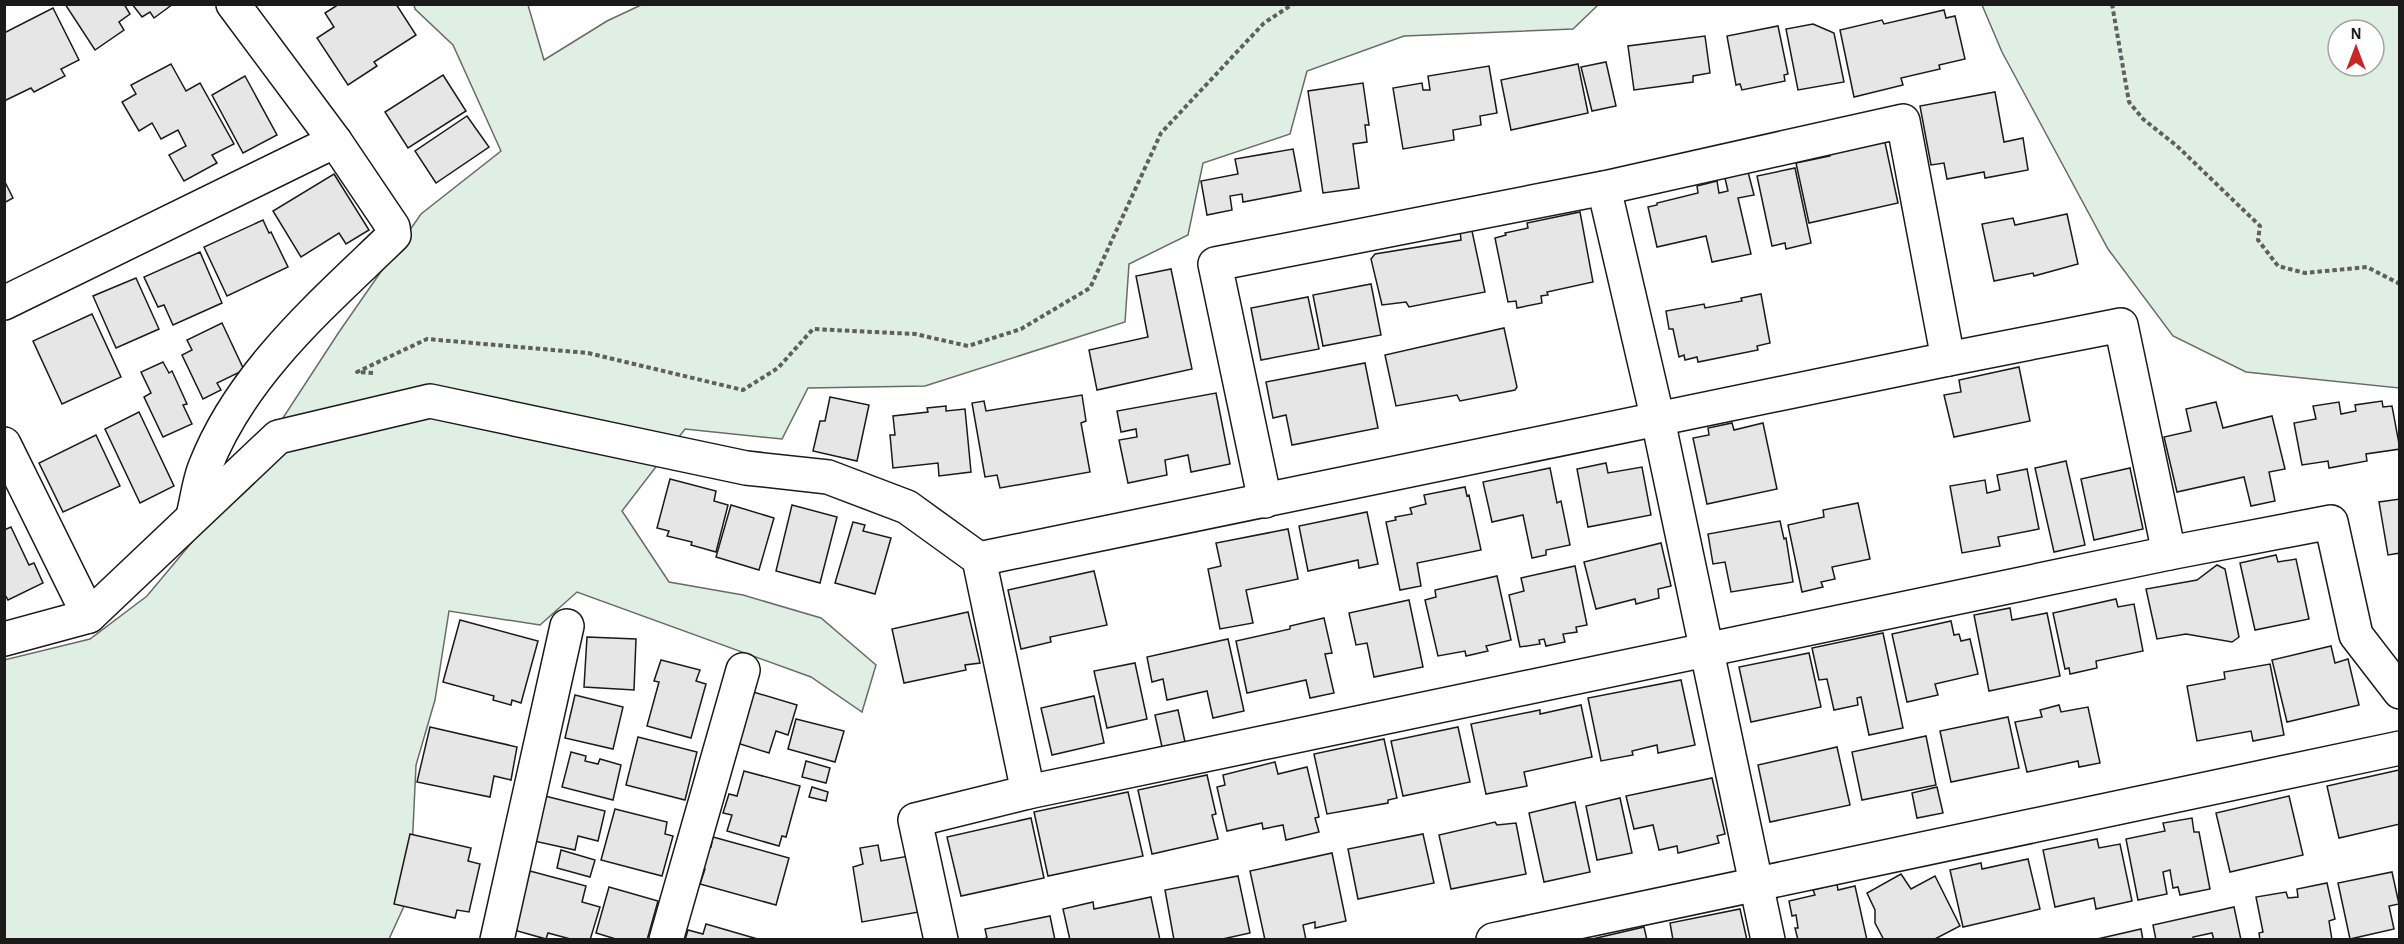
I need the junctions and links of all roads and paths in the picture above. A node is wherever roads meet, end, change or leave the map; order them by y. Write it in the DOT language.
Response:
graph roads {
  1 [pos="233,4"];
  2 [pos="1293,4"];
  3 [pos="2112,4"];
  4 [pos="335,141"];
  5 [pos="1604,188"];
  6 [pos="2400,284"];
  7 [pos="4,303"];
  8 [pos="1948,359"];
  9 [pos="379,373"];
  10 [pos="1658,420"];
  11 [pos="4,444"];
  12 [pos="1265,501"];
  13 [pos="193,516"];
  14 [pos="2169,553"];
  15 [pos="979,560"];
  16 [pos="89,616"];
  17 [pos="567,626"];
  18 [pos="4,639"];
  19 [pos="1707,650"];
  20 [pos="743,670"];
  21 [pos="2400,692"];
  22 [pos="2400,748"];
  23 [pos="1028,792"];
  24 [pos="1756,884"];
  25 [pos="497,939"];
  26 [pos="666,939"];
  27 [pos="941,939"];
  28 [pos="1493,939"];
  29 [pos="1768,939"];
  1 -- 4 [label="street"];
  2 -- 9 [label="path"];
  3 -- 6 [label="path"];
  4 -- 7 [label="street"];
  4 -- 13 [label="street"];
  5 -- 8 [label="street"];
  5 -- 10 [label="street"];
  5 -- 12 [label="street"];
  8 -- 10 [label="street"];
  8 -- 14 [label="street"];
  10 -- 12 [label="street"];
  10 -- 19 [label="street"];
  11 -- 16 [label="street"];
  12 -- 15 [label="street"];
  13 -- 15 [label="street"];
  13 -- 16 [label="street"];
  14 -- 19 [label="street"];
  14 -- 21 [label="street"];
  15 -- 23 [label="street"];
  16 -- 18 [label="street"];
  17 -- 25 [label="street"];
  19 -- 23 [label="street"];
  19 -- 24 [label="street"];
  20 -- 26 [label="street"];
  22 -- 24 [label="street"];
  23 -- 27 [label="street"];
  24 -- 28 [label="street"];
  24 -- 29 [label="street"];
}
